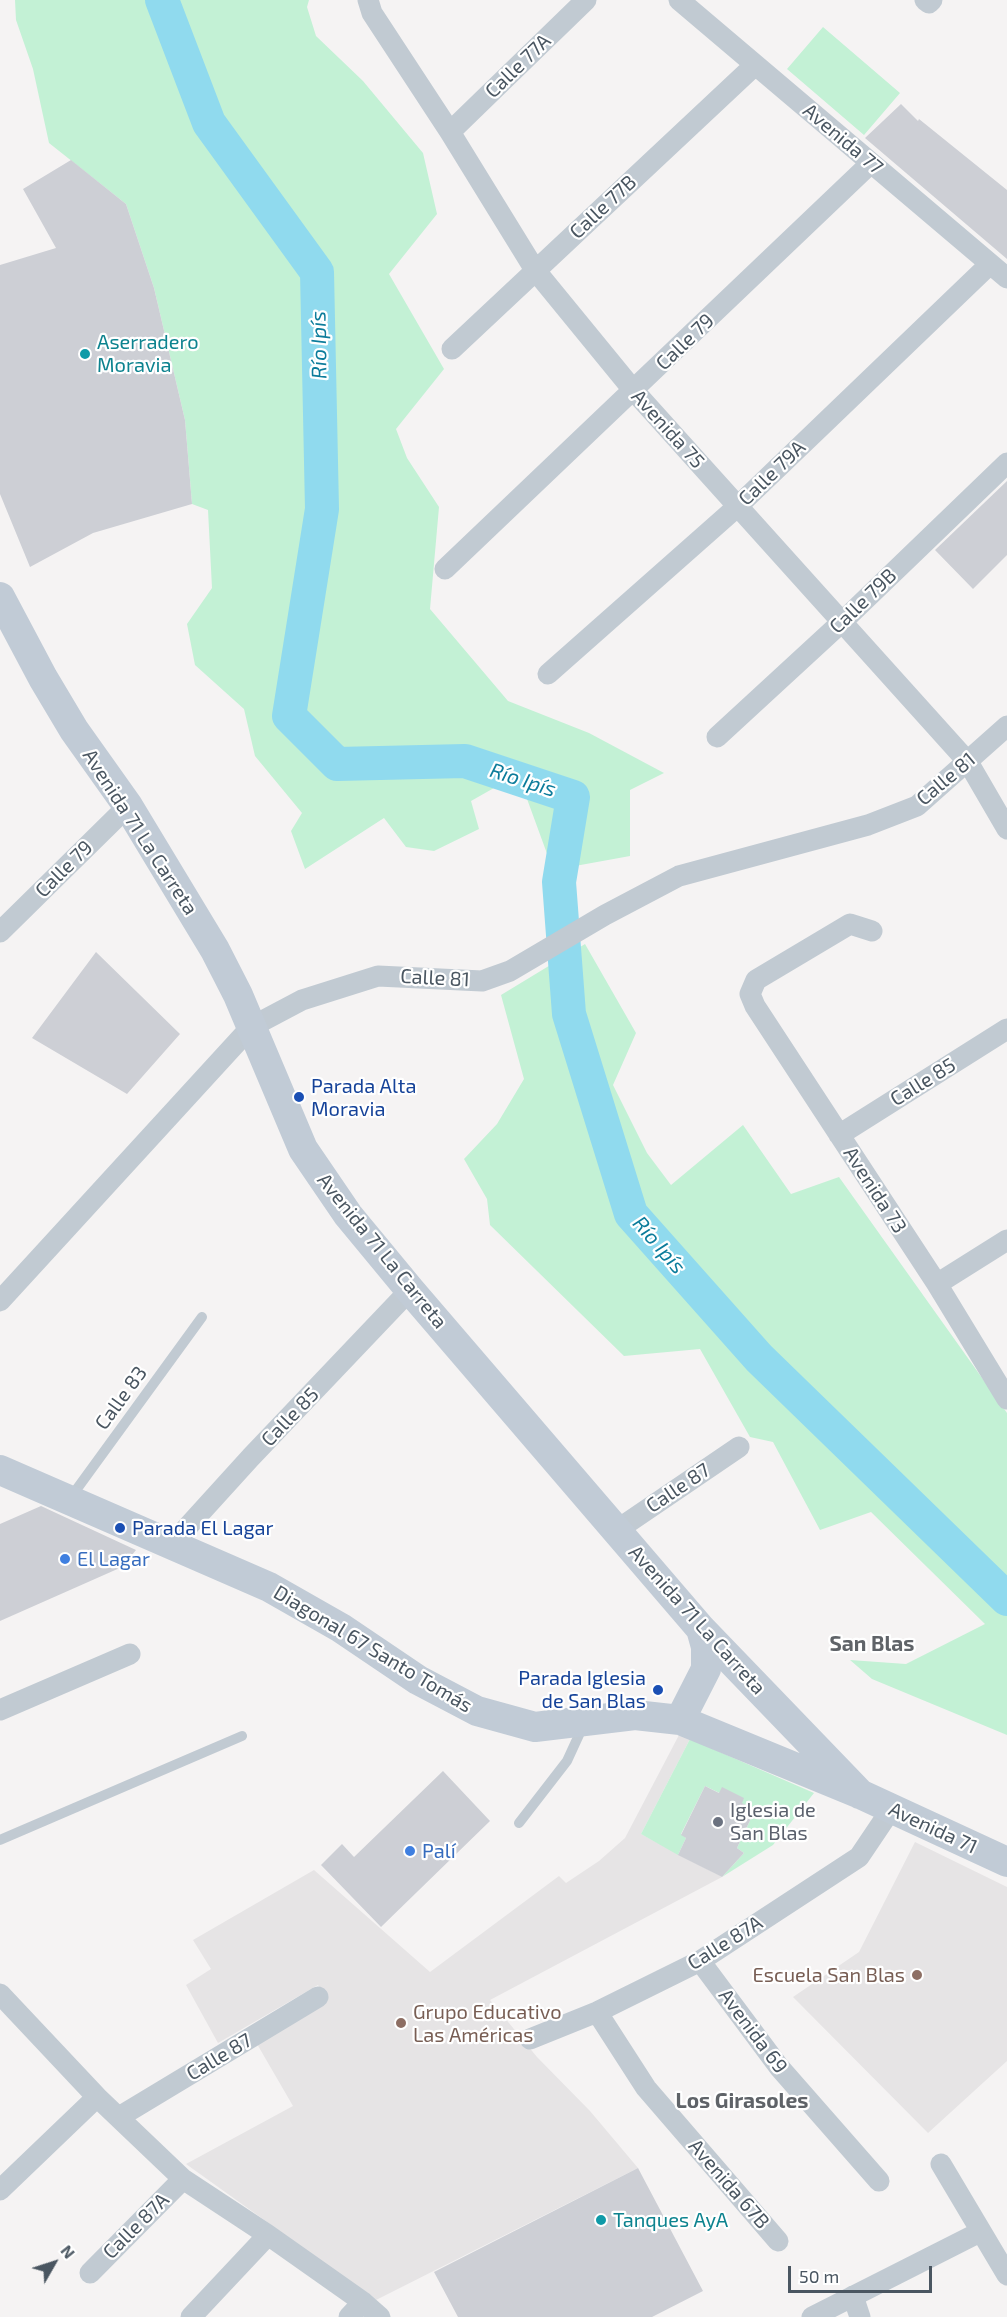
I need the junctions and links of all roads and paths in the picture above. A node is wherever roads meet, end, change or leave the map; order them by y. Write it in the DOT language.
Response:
graph roads {
  1 [pos="368,0"];
  2 [pos="586,0"];
  3 [pos="680,0"];
  4 [pos="754,65"];
  5 [pos="450,132"];
  6 [pos="871,163"];
  7 [pos="990,264"];
  8 [pos="534,270"];
  9 [pos="1007,278"];
  10 [pos="452,349"];
  11 [pos="634,391"];
  12 [pos="1007,463"];
  13 [pos="738,506"];
  14 [pos="445,569"];
  15 [pos="0,597"];
  16 [pos="843,621"];
  17 [pos="548,675"];
  18 [pos="1007,726"];
  19 [pos="717,737"];
  20 [pos="968,762"];
  21 [pos="128,806"];
  22 [pos="1007,829"];
  23 [pos="872,931"];
  24 [pos="0,932"];
  25 [pos="251,1027"];
  26 [pos="1007,1029"];
  27 [pos="839,1135"];
  28 [pos="1007,1240"];
  29 [pos="936,1284"];
  30 [pos="410,1290"];
  31 [pos="0,1301"];
  32 [pos="202,1317"];
  33 [pos="1007,1399"];
  34 [pos="739,1447"];
  35 [pos="0,1470"];
  36 [pos="69,1500"];
  37 [pos="617,1530"];
  38 [pos="172,1544"];
  39 [pos="701,1629"];
  40 [pos="130,1654"];
  41 [pos="0,1710"];
  42 [pos="680,1720"];
  43 [pos="586,1721"];
  44 [pos="242,1736"];
  45 [pos="860,1794"];
  46 [pos="892,1808"];
  47 [pos="519,1823"];
  48 [pos="0,1840"];
  49 [pos="1007,1862"];
  50 [pos="700,1961"];
  51 [pos="0,1994"];
  52 [pos="318,1997"];
  53 [pos="597,2012"];
  54 [pos="530,2039"];
  55 [pos="97,2097"];
  56 [pos="119,2117"];
  57 [pos="941,2164"];
  58 [pos="183,2180"];
  59 [pos="879,2181"];
  60 [pos="0,2190"];
  61 [pos="980,2232"];
  62 [pos="268,2235"];
  63 [pos="778,2241"];
  64 [pos="90,2273"];
  65 [pos="1007,2275"];
  66 [pos="853,2296"];
  67 [pos="356,2310"];
  68 [pos="191,2317"];
  69 [pos="380,2317"];
  70 [pos="812,2317"];
  71 [pos="860,2317"];
  1 -- 5 [label="street, Avenida 75"];
  2 -- 5 [label="street, Calle 77A"];
  3 -- 4 [label="street, Avenida 77"];
  4 -- 6 [label="street, Avenida 77"];
  4 -- 8 [label="street, Calle 77B"];
  5 -- 8 [label="street, Avenida 75"];
  6 -- 7 [label="street, Avenida 77"];
  6 -- 11 [label="street, Calle 79"];
  7 -- 9 [label="street, Avenida 77"];
  7 -- 13 [label="street, Calle 79A"];
  8 -- 10 [label="street, Calle 77B"];
  8 -- 11 [label="street, Avenida 75"];
  11 -- 13 [label="street, Avenida 75"];
  11 -- 14 [label="street, Calle 79"];
  12 -- 16 [label="street, Calle 79B"];
  13 -- 16 [label="street, Avenida 75"];
  13 -- 17 [label="street, Calle 79A"];
  15 -- 21 [label="street, Avenida 71 La Carreta"];
  16 -- 19 [label="street, Calle 79B"];
  16 -- 20 [label="street, Avenida 75"];
  18 -- 20 [label="street, Calle 81"];
  20 -- 22 [label="street, Avenida 75"];
  20 -- 25 [label="street, Calle 81"];
  21 -- 24 [label="street, Calle 79"];
  21 -- 25 [label="street, Avenida 71 La Carreta"];
  23 -- 27 [label="street, Avenida 73"];
  25 -- 30 [label="street, Avenida 71 La Carreta"];
  25 -- 31 [label="street, Calle 81"];
  26 -- 27 [label="street, Calle 85"];
  27 -- 29 [label="street, Avenida 73"];
  28 -- 29 [label="street"];
  29 -- 33 [label="street, Avenida 73"];
  30 -- 37 [label="street, Avenida 71 La Carreta"];
  30 -- 38 [label="street, Calle 85"];
  32 -- 36 [label="lane, Calle 83"];
  34 -- 37 [label="street, Calle 87"];
  35 -- 36 [label="street, Diagonal 67 Santo Tomás"];
  36 -- 38 [label="street, Diagonal 67 Santo Tomás"];
  37 -- 39 [label="street, Avenida 71 La Carreta"];
  38 -- 43 [label="street, Diagonal 67 Santo Tomás"];
  39 -- 42 [label="street"];
  39 -- 45 [label="street, Avenida 71 La Carreta"];
  40 -- 41 [label="street"];
  42 -- 43 [label="street, Diagonal 67 Santo Tomás"];
  42 -- 45 [label="street, Diagonal 67 Santo Tomás"];
  43 -- 47 [label="lane"];
  44 -- 48 [label="lane"];
  45 -- 46 [label="street, Avenida 71"];
  46 -- 49 [label="street, Avenida 71"];
  46 -- 50 [label="street, Calle 87A"];
  50 -- 53 [label="street, Calle 87A"];
  50 -- 59 [label="street, Avenida 69"];
  51 -- 55 [label="street"];
  52 -- 56 [label="street, Calle 87"];
  53 -- 54 [label="street, Calle 87A"];
  53 -- 63 [label="street, Avenida 67B"];
  55 -- 56 [label="street"];
  55 -- 60 [label="street"];
  56 -- 58 [label="street"];
  57 -- 61 [label="street"];
  58 -- 62 [label="street"];
  58 -- 64 [label="street, Calle 87A"];
  61 -- 65 [label="street"];
  61 -- 66 [label="street"];
  62 -- 67 [label="street"];
  62 -- 68 [label="street"];
  66 -- 70 [label="street"];
  66 -- 71 [label="street"];
  67 -- 69 [label="street"];
}
